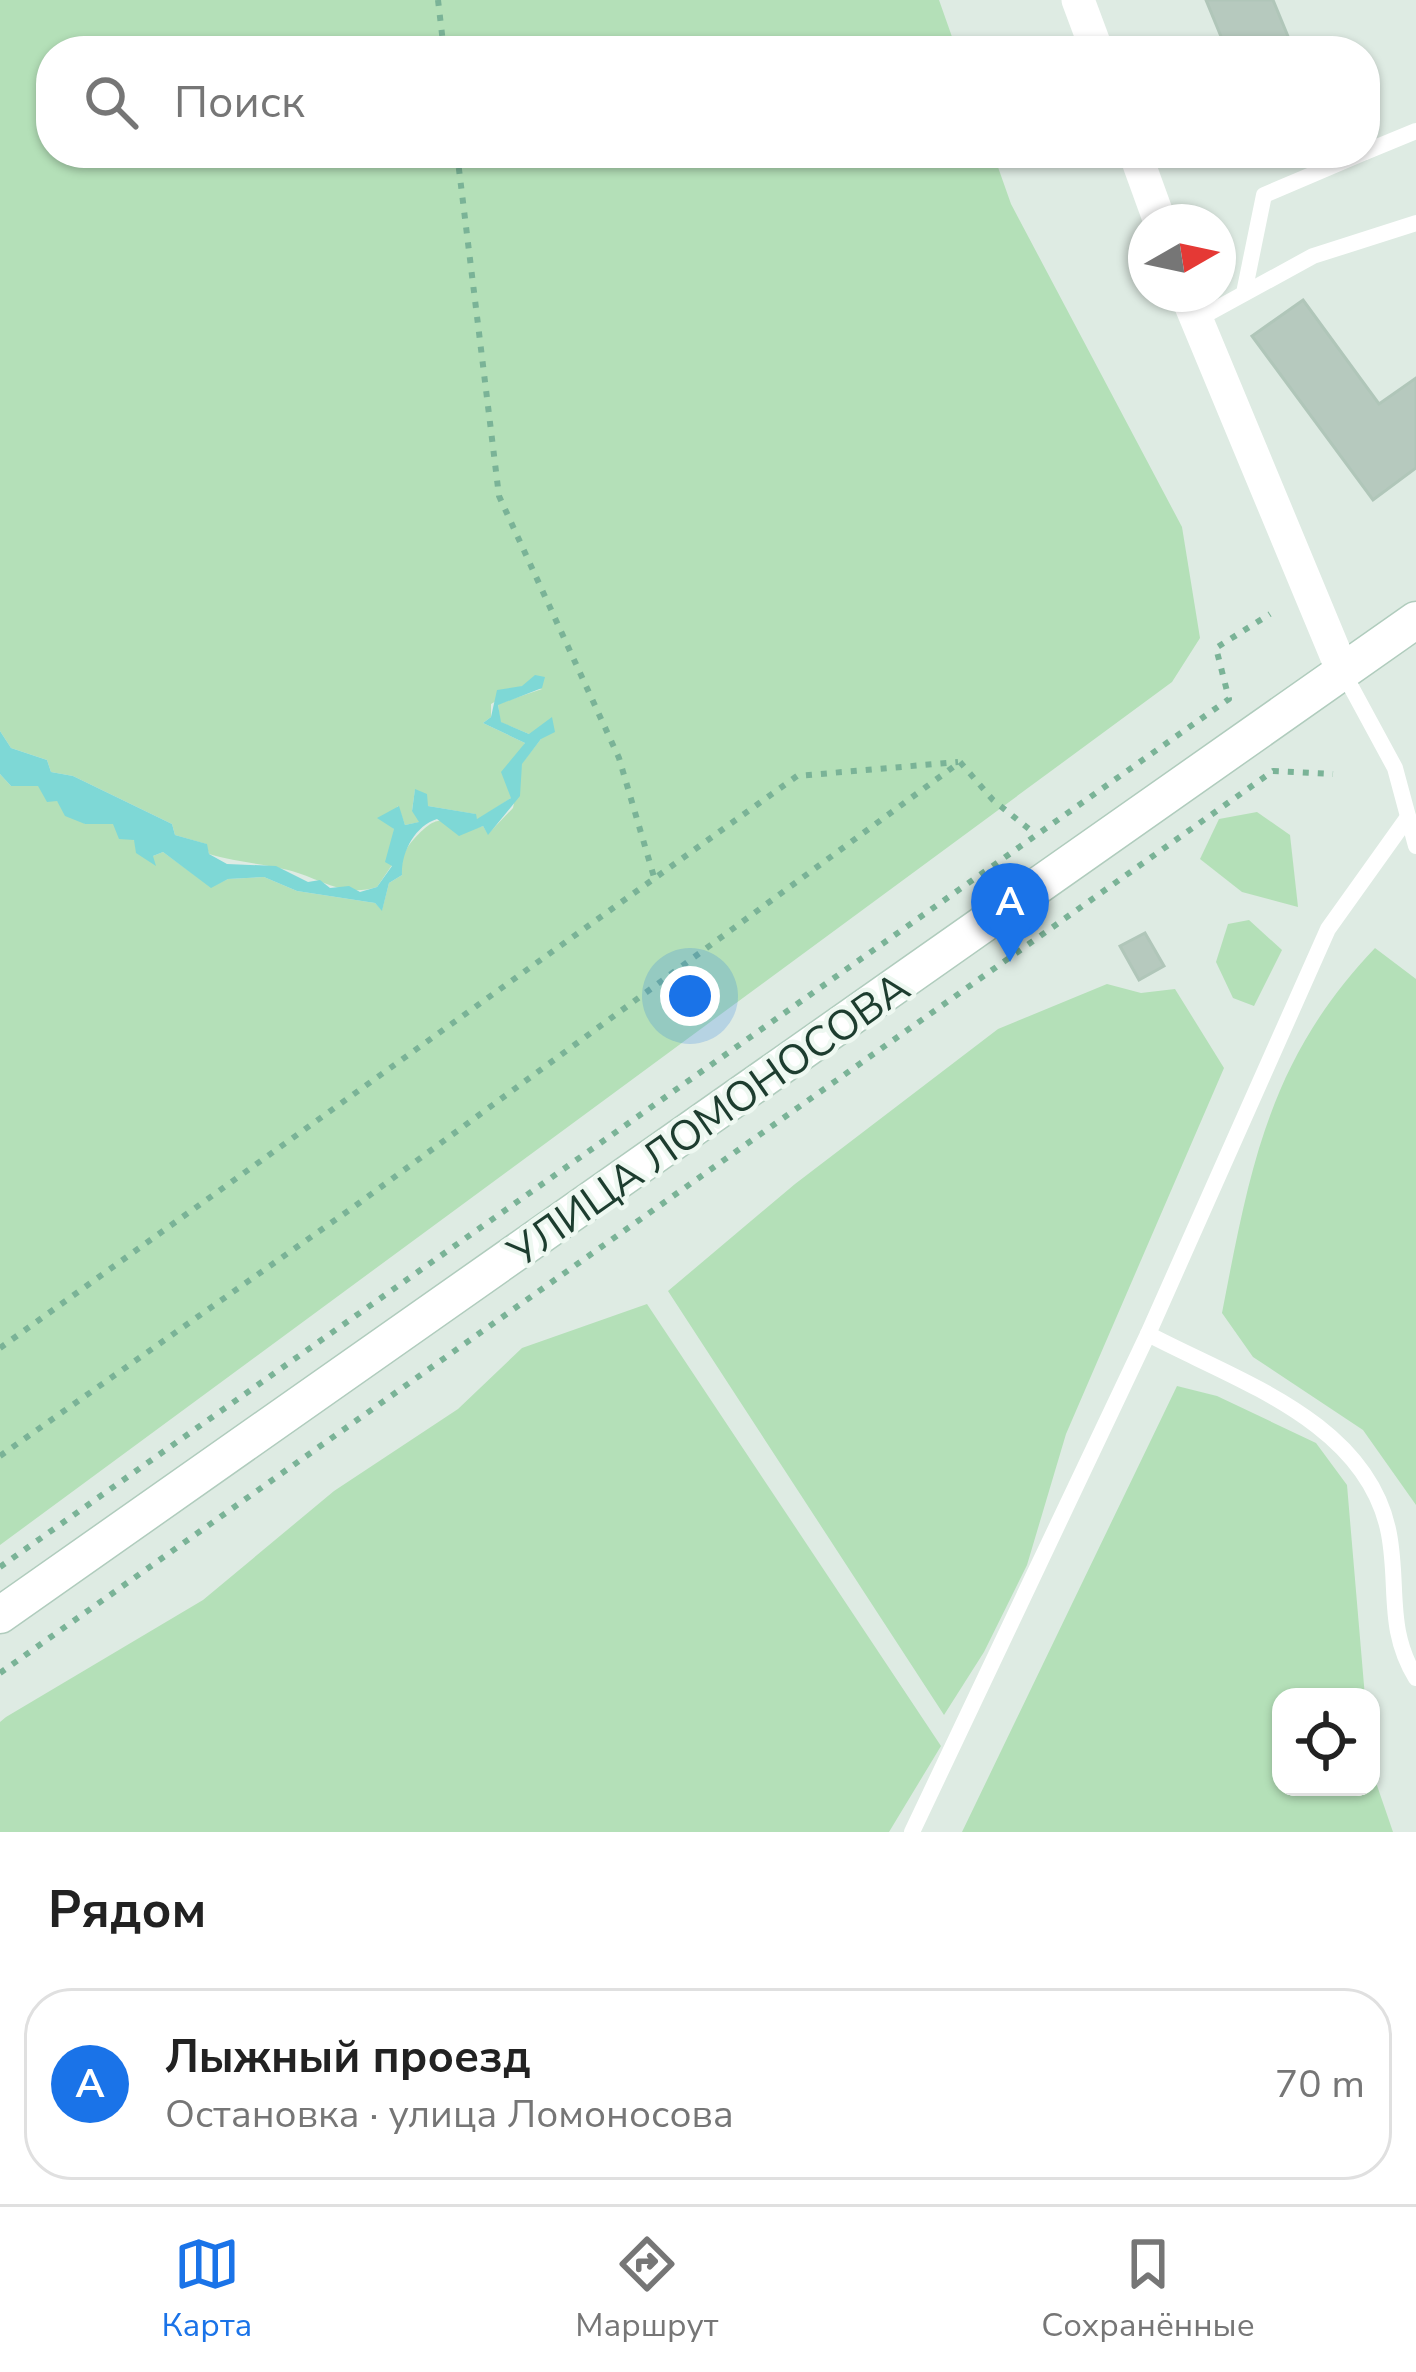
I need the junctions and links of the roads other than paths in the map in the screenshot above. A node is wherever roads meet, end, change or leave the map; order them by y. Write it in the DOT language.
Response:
graph roads {
  1 [pos="1078,0"];
  2 [pos="1091,36"];
  3 [pos="1416,131"];
  4 [pos="1380,146"];
  5 [pos="1140,168"];
  6 [pos="1328,168"];
  7 [pos="1153,204"];
  8 [pos="1416,223"];
  9 [pos="1244,293"];
  10 [pos="1236,295"];
  11 [pos="1193,312"];
  12 [pos="1416,620"];
  13 [pos="1343,672"];
  14 [pos="1395,768"];
  15 [pos="1416,772"];
  16 [pos="1408,817"];
  17 [pos="1416,846"];
  18 [pos="1148,1334"];
  19 [pos="0,1615"];
  20 [pos="1416,1678"];
  21 [pos="912,1832"];
  1 -- 2 [label="street"];
  3 -- 4 [label="lane"];
  5 -- 7 [label="street"];
  6 -- 9 [label="lane"];
  8 -- 9 [label="lane"];
  9 -- 10 [label="lane"];
  11 -- 13 [label="street"];
  12 -- 13 [label="street, УЛИЦА ЛОМОНОСОВА"];
  13 -- 14 [label="lane"];
  13 -- 19 [label="street, УЛИЦА ЛОМОНОСОВА"];
  14 -- 15 [label="lane"];
  14 -- 16 [label="lane"];
  16 -- 17 [label="lane"];
  16 -- 18 [label="lane"];
  18 -- 20 [label="lane"];
  18 -- 21 [label="lane"];
}
